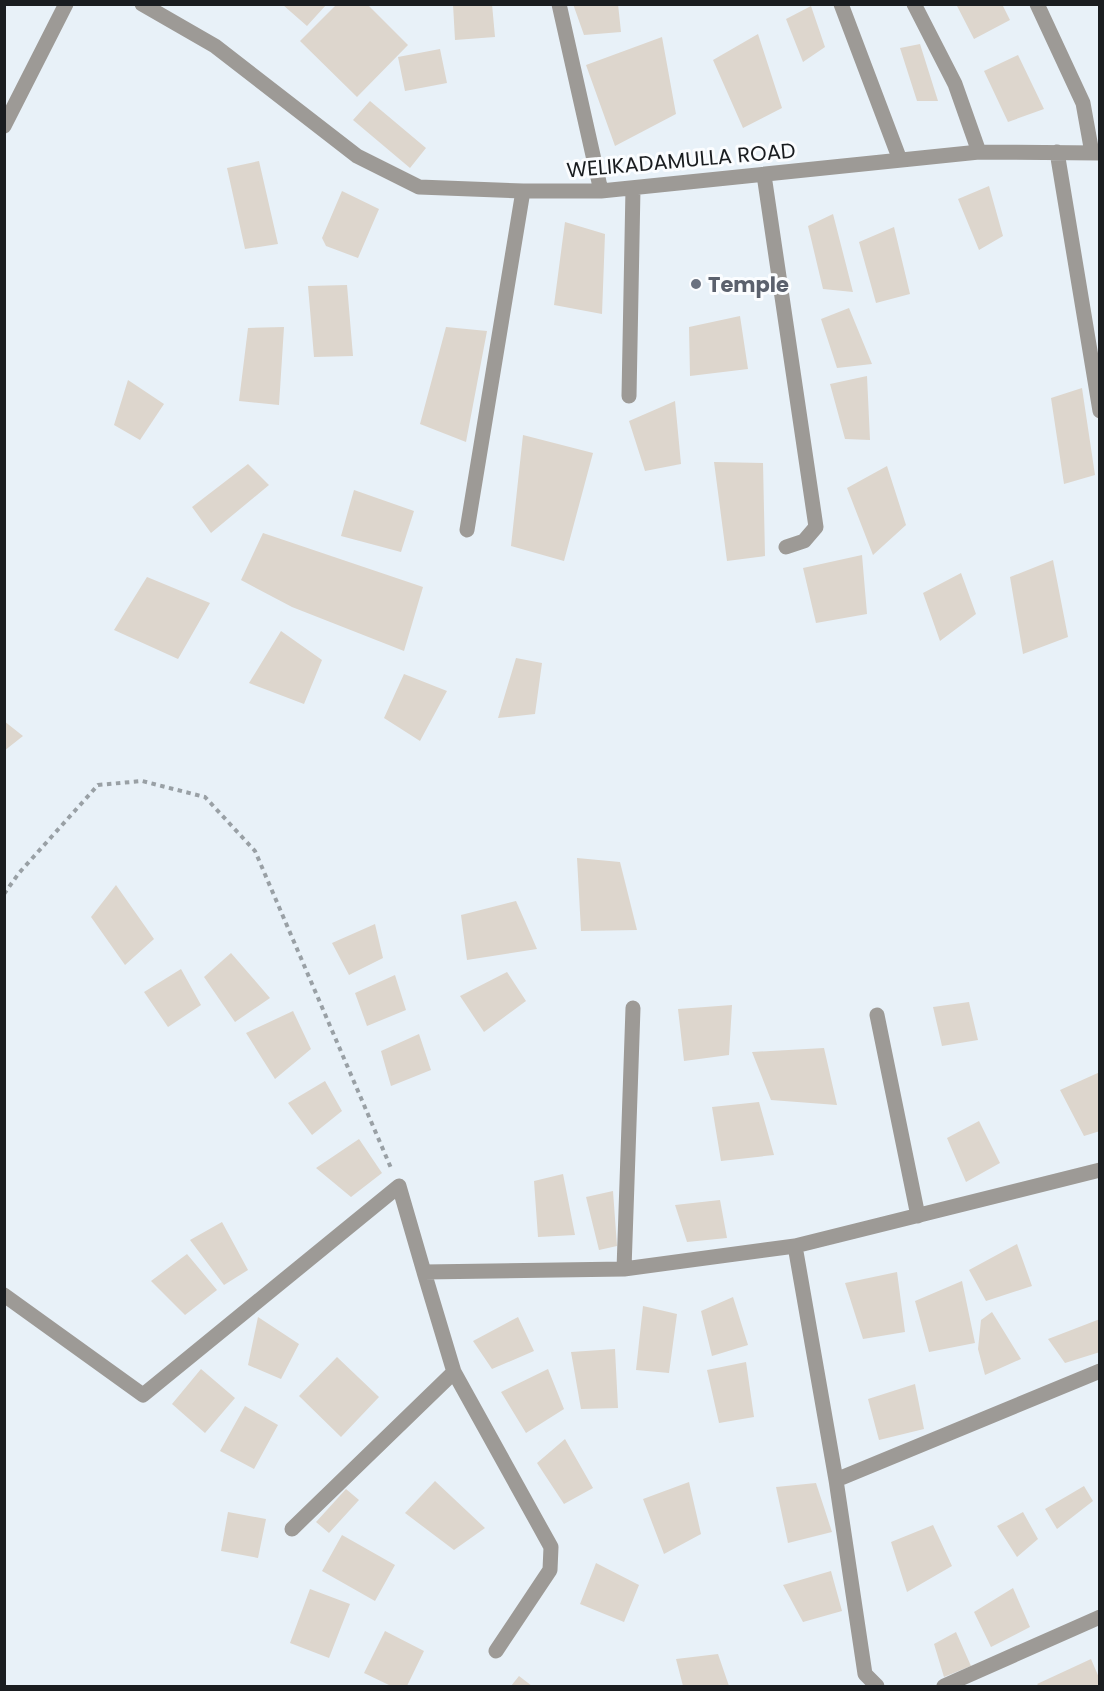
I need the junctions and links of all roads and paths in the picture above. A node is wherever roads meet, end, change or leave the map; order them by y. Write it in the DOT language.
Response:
graph roads {
  1 [pos="66,4"];
  2 [pos="142,4"];
  3 [pos="559,4"];
  4 [pos="841,4"];
  5 [pos="914,4"];
  6 [pos="1036,4"];
  7 [pos="4,126"];
  8 [pos="979,152"];
  9 [pos="1057,152"];
  10 [pos="1096,153"];
  11 [pos="900,160"];
  12 [pos="764,175"];
  13 [pos="633,188"];
  14 [pos="523,191"];
  15 [pos="600,191"];
  16 [pos="629,396"];
  17 [pos="1100,411"];
  18 [pos="467,530"];
  19 [pos="786,547"];
  20 [pos="4,894"];
  21 [pos="633,1008"];
  22 [pos="877,1015"];
  23 [pos="1100,1170"];
  24 [pos="399,1186"];
  25 [pos="918,1216"];
  26 [pos="795,1246"];
  27 [pos="624,1269"];
  28 [pos="424,1272"];
  29 [pos="4,1294"];
  30 [pos="1100,1371"];
  31 [pos="454,1372"];
  32 [pos="836,1480"];
  33 [pos="292,1529"];
  34 [pos="1100,1617"];
  35 [pos="496,1651"];
  36 [pos="877,1686"];
  37 [pos="944,1686"];
  1 -- 7 [label="street"];
  2 -- 14 [label="street, WELIKADAMULLA ROAD"];
  3 -- 15 [label="street"];
  4 -- 11 [label="street"];
  5 -- 8 [label="street"];
  6 -- 10 [label="street"];
  8 -- 9 [label="street, WELIKADAMULLA ROAD"];
  8 -- 11 [label="street, WELIKADAMULLA ROAD"];
  9 -- 10 [label="street, WELIKADAMULLA ROAD"];
  9 -- 17 [label="street"];
  11 -- 12 [label="street, WELIKADAMULLA ROAD"];
  12 -- 13 [label="street, WELIKADAMULLA ROAD"];
  12 -- 19 [label="street"];
  13 -- 15 [label="street, WELIKADAMULLA ROAD"];
  13 -- 16 [label="street"];
  14 -- 15 [label="street, WELIKADAMULLA ROAD"];
  14 -- 18 [label="street"];
  20 -- 24 [label="path"];
  21 -- 27 [label="street"];
  22 -- 25 [label="street"];
  23 -- 25 [label="street"];
  24 -- 28 [label="street"];
  24 -- 29 [label="street"];
  25 -- 26 [label="street"];
  26 -- 27 [label="street"];
  26 -- 32 [label="street"];
  27 -- 28 [label="street"];
  28 -- 31 [label="street"];
  30 -- 32 [label="street"];
  31 -- 33 [label="street"];
  31 -- 35 [label="street"];
  32 -- 36 [label="street"];
  34 -- 37 [label="street"];
}
